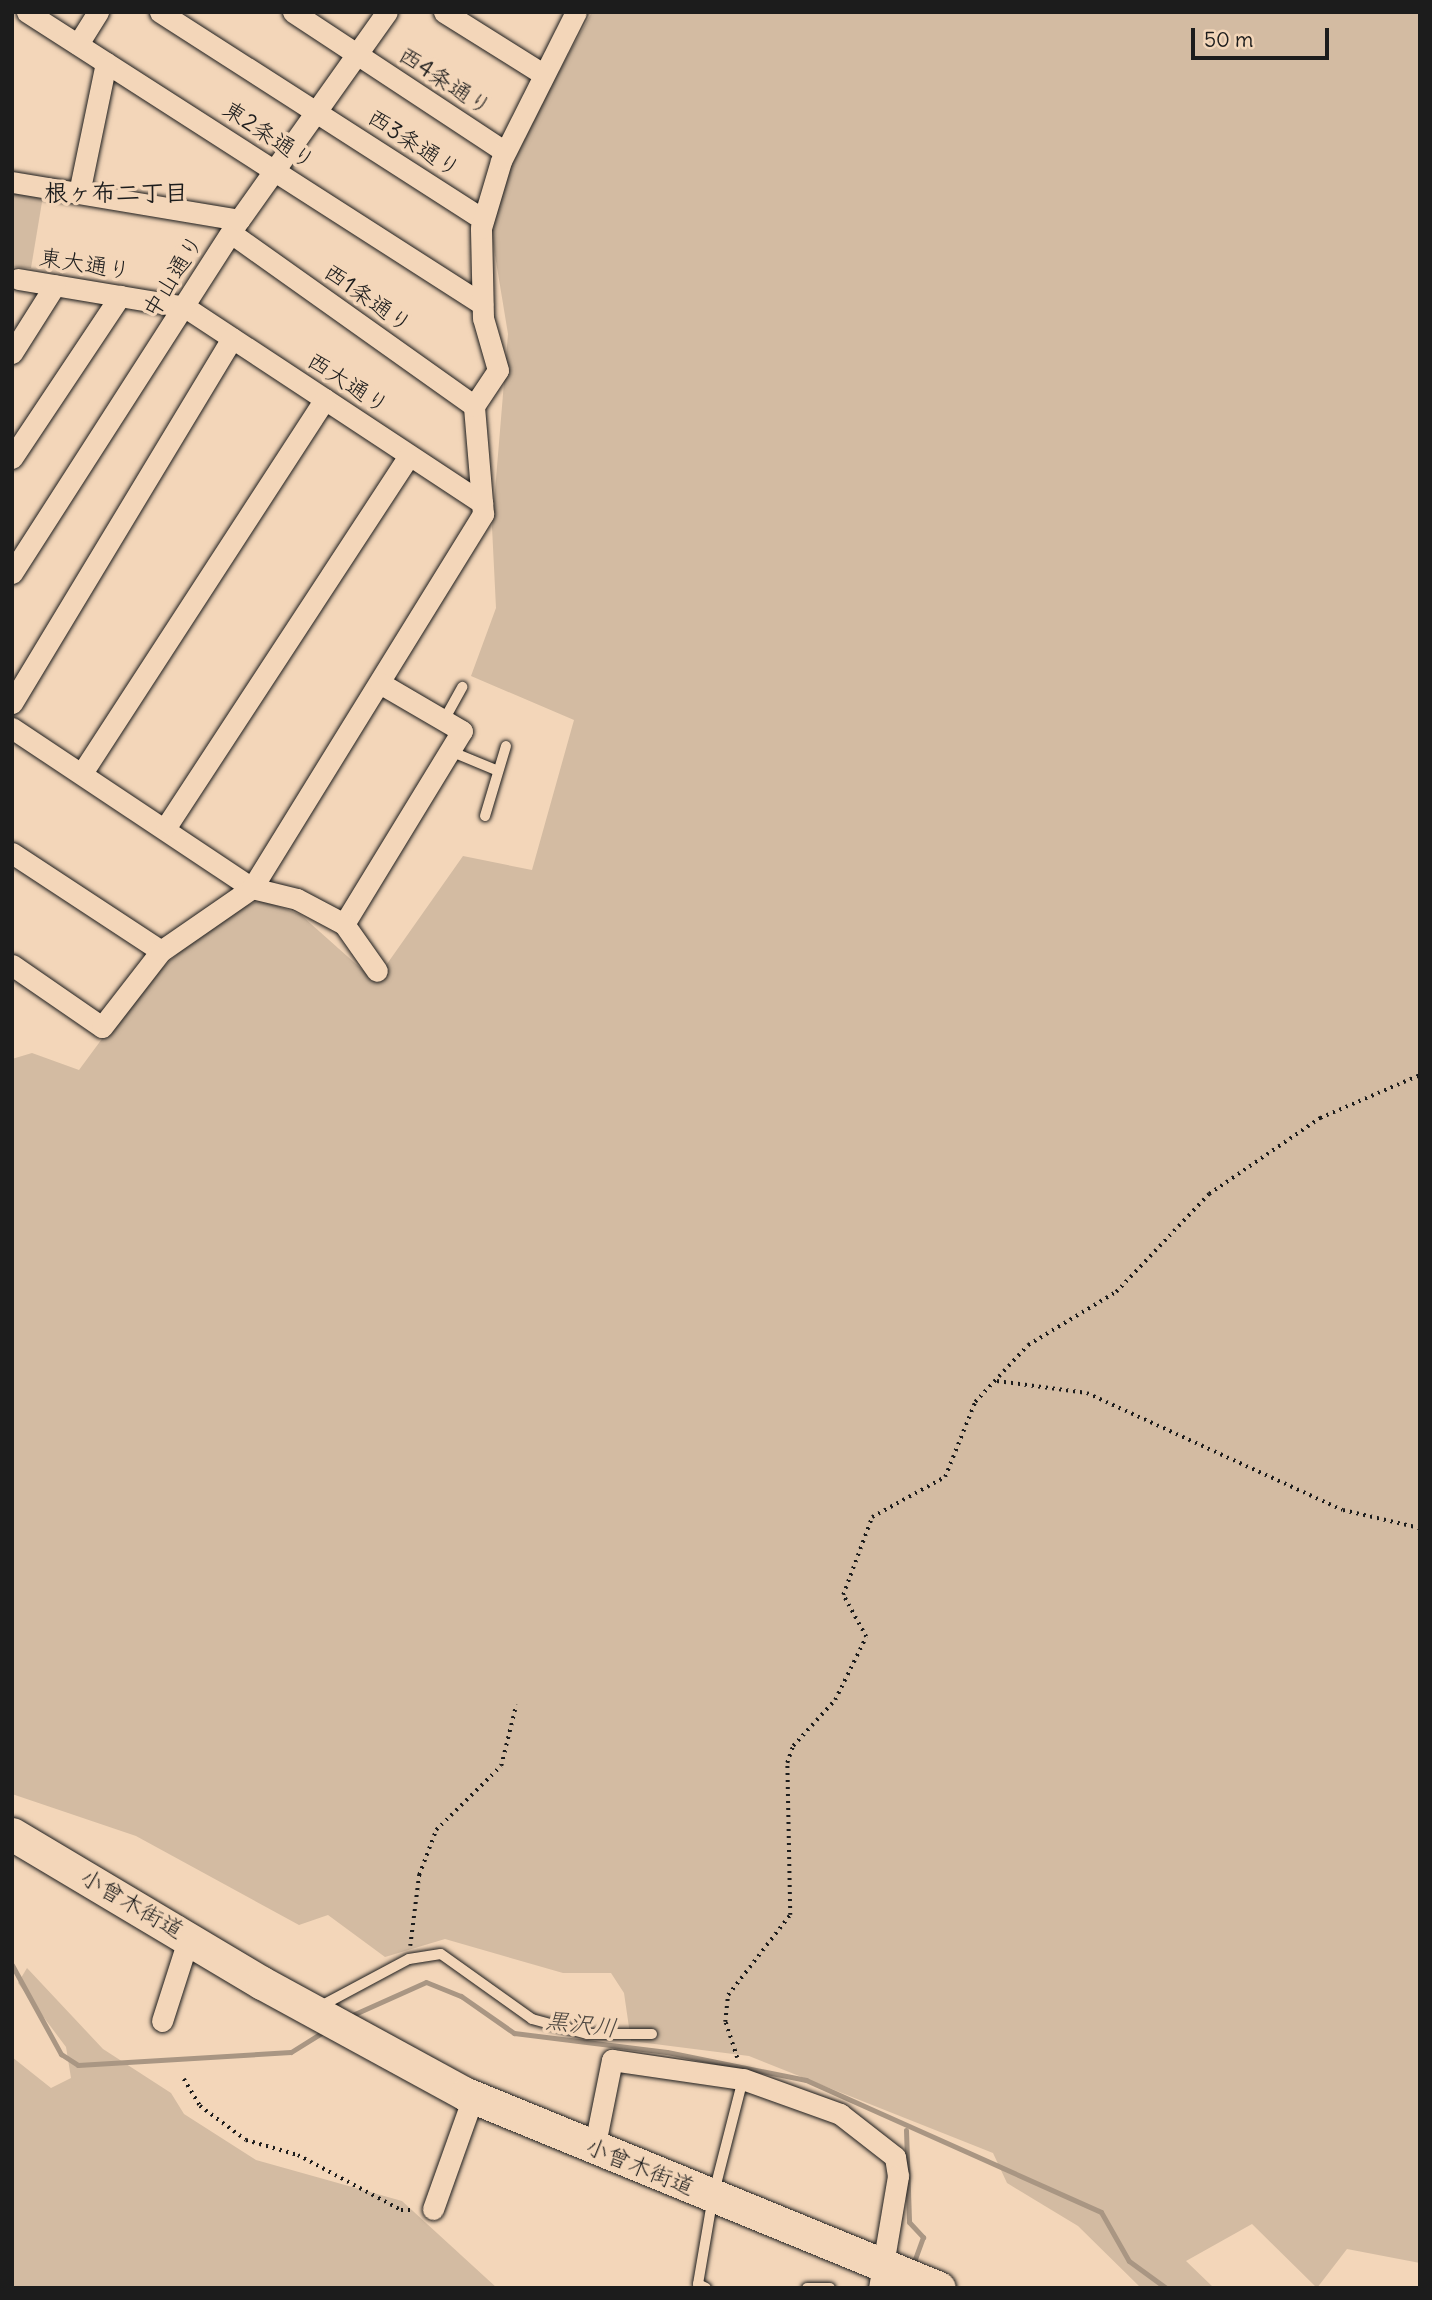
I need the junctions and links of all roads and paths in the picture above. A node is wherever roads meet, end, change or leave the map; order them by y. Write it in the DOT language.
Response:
graph roads {
  1 [pos="27,12"];
  2 [pos="98,12"];
  3 [pos="160,12"];
  4 [pos="293,12"];
  5 [pos="387,12"];
  6 [pos="444,12"];
  7 [pos="576,12"];
  8 [pos="78,44"];
  9 [pos="356,55"];
  10 [pos="106,63"];
  11 [pos="543,74"];
  12 [pos="316,111"];
  13 [pos="505,152"];
  14 [pos="275,170"];
  15 [pos="12,182"];
  16 [pos="79,193"];
  17 [pos="483,219"];
  18 [pos="234,226"];
  19 [pos="18,279"];
  20 [pos="55,285"];
  21 [pos="120,296"];
  22 [pos="482,304"];
  23 [pos="185,307"];
  24 [pos="232,338"];
  25 [pos="12,353"];
  26 [pos="325,399"];
  27 [pos="474,406"];
  28 [pos="409,455"];
  29 [pos="12,458"];
  30 [pos="482,503"];
  31 [pos="12,573"];
  32 [pos="380,683"];
  33 [pos="463,687"];
  34 [pos="12,704"];
  35 [pos="444,720"];
  36 [pos="12,728"];
  37 [pos="506,746"];
  38 [pos="450,751"];
  39 [pos="498,771"];
  40 [pos="82,773"];
  41 [pos="485,816"];
  42 [pos="166,827"];
  43 [pos="12,853"];
  44 [pos="252,888"];
  45 [pos="344,924"];
  46 [pos="162,950"];
  47 [pos="12,965"];
  48 [pos="377,971"];
  49 [pos="1420,1074"];
  50 [pos="997,1381"];
  51 [pos="1420,1528"];
  52 [pos="516,1705"];
  53 [pos="12,1834"];
  54 [pos="189,1937"];
  55 [pos="409,1959"];
  56 [pos="327,2019"];
  57 [pos="162,2021"];
  58 [pos="652,2034"];
  59 [pos="735,2054"];
  60 [pos="184,2078"];
  61 [pos="743,2079"];
  62 [pos="473,2098"];
  63 [pos="594,2149"];
  64 [pos="713,2196"];
  65 [pos="433,2209"];
  66 [pos="904,2278"];
  67 [pos="706,2288"];
  68 [pos="807,2288"];
  69 [pos="830,2288"];
  1 -- 8 [label="street, 東2条通り"];
  2 -- 8 [label="street"];
  3 -- 12 [label="street, 西3条通り"];
  4 -- 9 [label="street, 西4条通り"];
  5 -- 9 [label="street, 中山通り"];
  6 -- 11 [label="street"];
  7 -- 11 [label="street"];
  8 -- 10 [label="street, 東2条通り"];
  9 -- 12 [label="street, 中山通り"];
  9 -- 13 [label="street, 西4条通り"];
  10 -- 14 [label="street, 東2条通り"];
  10 -- 16 [label="street"];
  11 -- 13 [label="street"];
  12 -- 14 [label="street, 中山通り"];
  12 -- 17 [label="street, 西3条通り"];
  13 -- 17 [label="street"];
  14 -- 18 [label="street, 中山通り"];
  14 -- 22 [label="street, 東2条通り"];
  15 -- 16 [label="street"];
  16 -- 18 [label="street"];
  17 -- 22 [label="street"];
  18 -- 23 [label="street, 中山通り"];
  18 -- 27 [label="street, 西1条通り"];
  19 -- 20 [label="street, 東大通り"];
  20 -- 21 [label="street, 東大通り"];
  20 -- 25 [label="street"];
  21 -- 23 [label="street, 東大通り"];
  21 -- 29 [label="street"];
  22 -- 27 [label="street"];
  23 -- 24 [label="street, 西大通り"];
  23 -- 31 [label="street, 中山通り"];
  24 -- 26 [label="street, 西大通り"];
  24 -- 34 [label="street"];
  26 -- 28 [label="street, 西大通り"];
  26 -- 40 [label="street"];
  27 -- 30 [label="street"];
  28 -- 30 [label="street, 西大通り"];
  28 -- 42 [label="street"];
  30 -- 32 [label="street"];
  32 -- 35 [label="street"];
  32 -- 44 [label="street"];
  33 -- 35 [label="lane"];
  35 -- 38 [label="street"];
  36 -- 40 [label="street"];
  37 -- 39 [label="lane"];
  38 -- 39 [label="lane"];
  38 -- 45 [label="street"];
  39 -- 41 [label="lane"];
  40 -- 42 [label="street"];
  42 -- 44 [label="street"];
  43 -- 46 [label="street"];
  44 -- 45 [label="street"];
  44 -- 46 [label="street"];
  45 -- 48 [label="street"];
  46 -- 47 [label="street"];
  49 -- 50 [label="path"];
  50 -- 51 [label="path"];
  50 -- 59 [label="path"];
  52 -- 55 [label="path"];
  53 -- 54 [label="main road, 小曾木街道"];
  54 -- 56 [label="main road, 小曾木街道"];
  54 -- 57 [label="street"];
  55 -- 56 [label="lane"];
  55 -- 58 [label="lane"];
  56 -- 62 [label="main road, 小曾木街道"];
  60 -- 65 [label="path"];
  61 -- 63 [label="street"];
  61 -- 64 [label="lane"];
  61 -- 66 [label="street"];
  62 -- 63 [label="main road, 小曾木街道"];
  62 -- 65 [label="street"];
  63 -- 64 [label="main road, 小曾木街道"];
  64 -- 66 [label="main road, 小曾木街道"];
  64 -- 67 [label="lane"];
  68 -- 69 [label="lane"];
}
